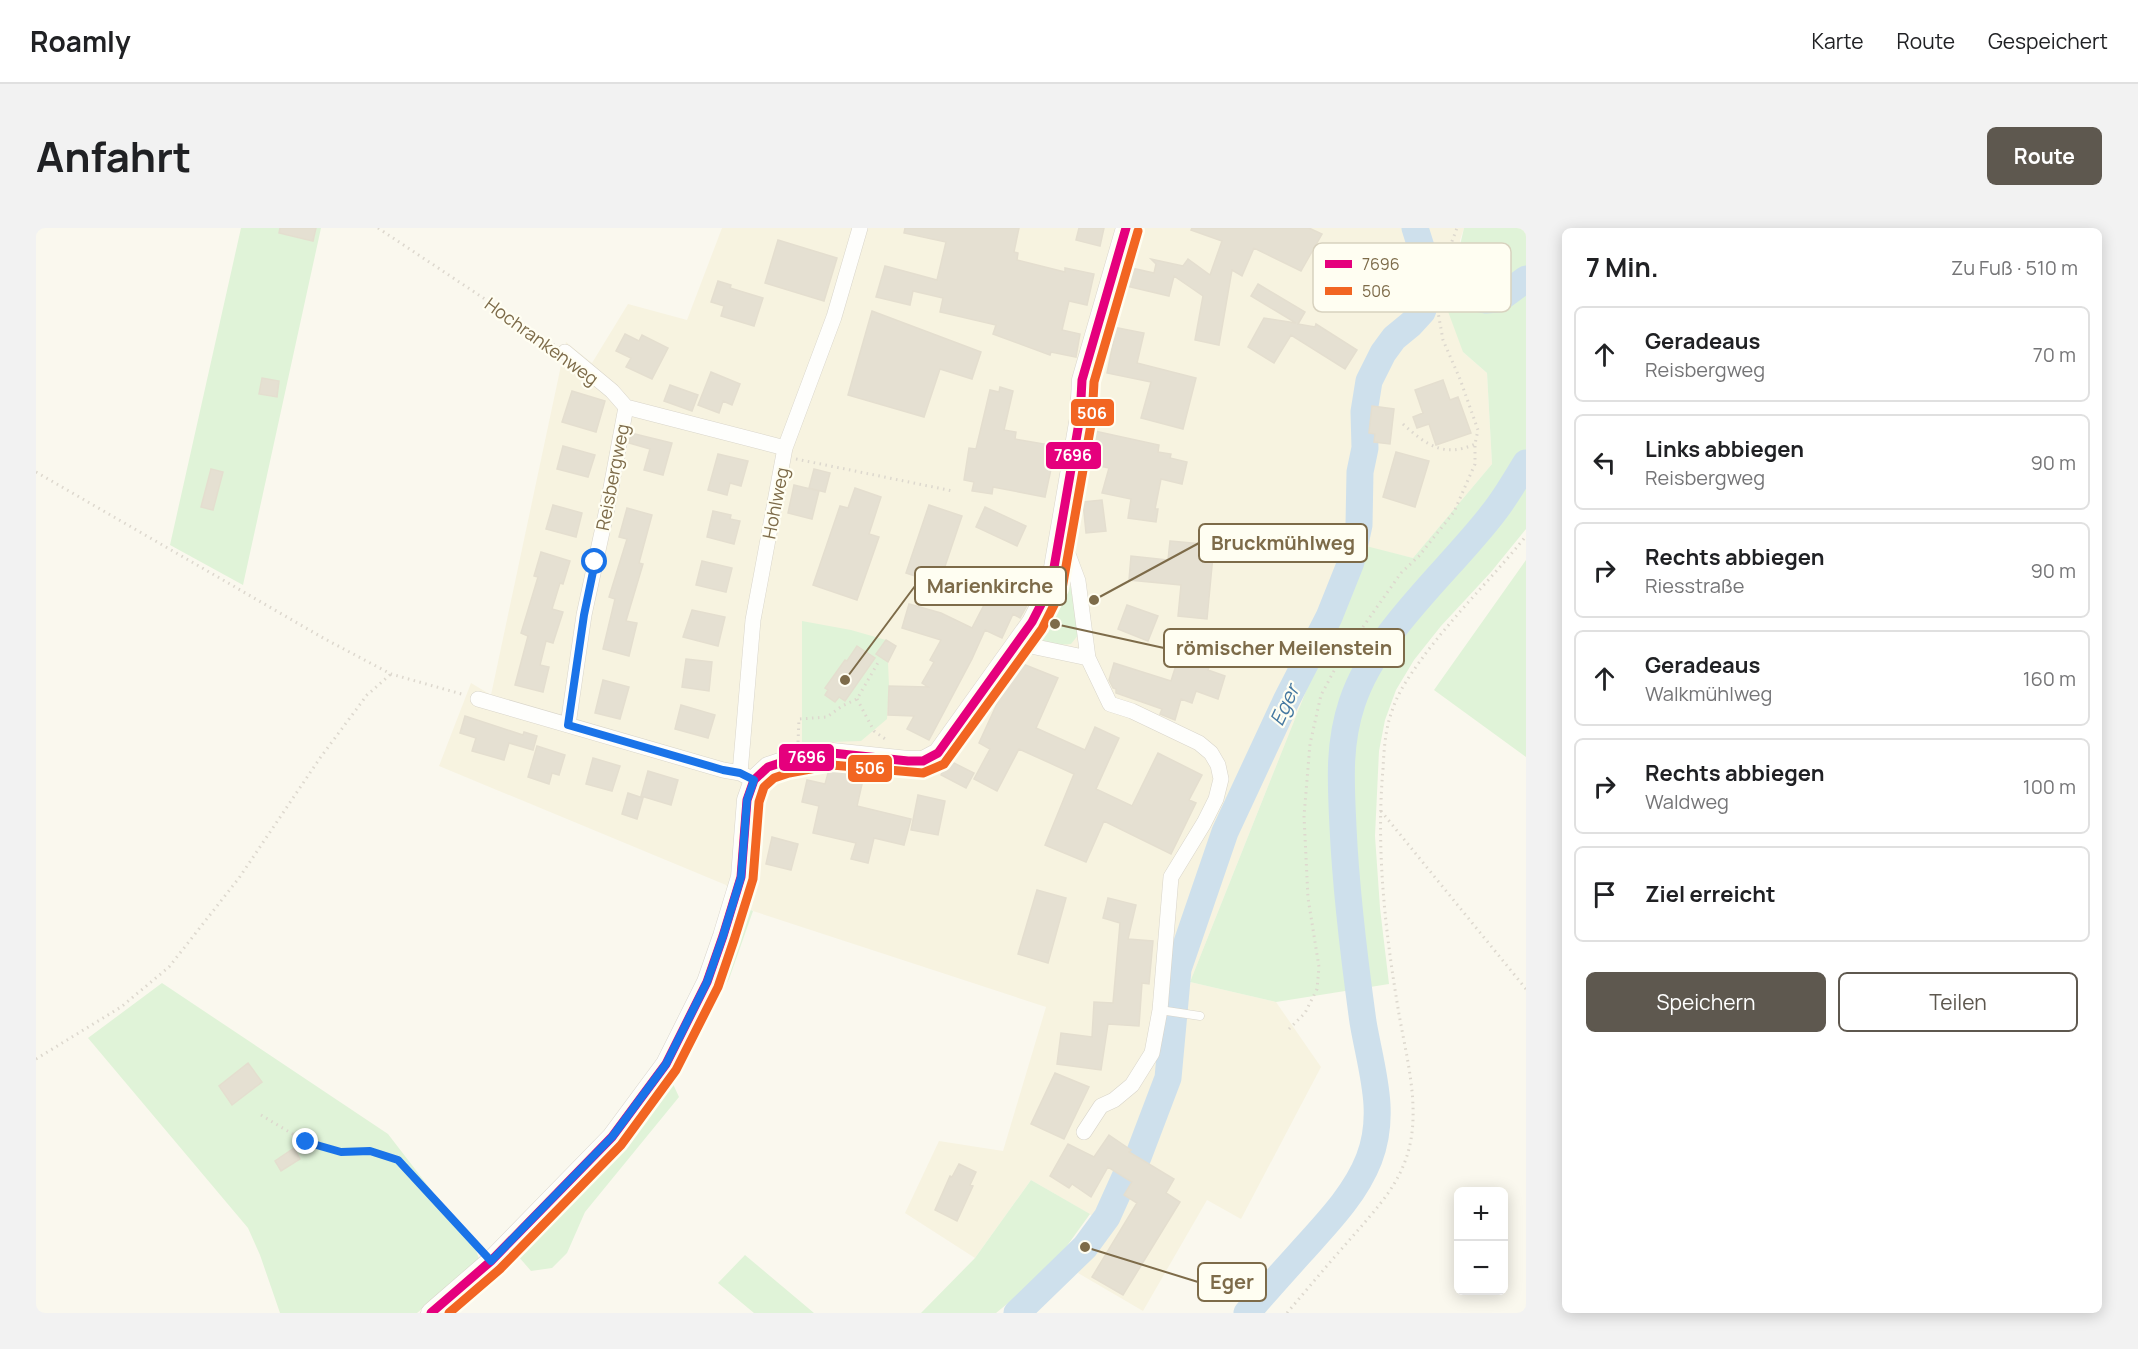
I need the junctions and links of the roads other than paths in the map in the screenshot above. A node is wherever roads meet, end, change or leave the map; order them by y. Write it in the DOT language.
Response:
graph roads {
  1 [pos="860,228"];
  2 [pos="1126,228"];
  3 [pos="565,352"];
  4 [pos="626,406"];
  5 [pos="785,448"];
  6 [pos="1060,531"];
  7 [pos="1017,643"];
  8 [pos="1088,658"];
  9 [pos="478,699"];
  10 [pos="568,725"];
  11 [pos="747,776"];
  12 [pos="1160,1010"];
  13 [pos="1200,1016"];
  14 [pos="1084,1132"];
  15 [pos="431,1313"];
  1 -- 5 [label="street, Hohlweg"];
  2 -- 6 [label="street"];
  3 -- 4 [label="street, Hochrankenweg"];
  4 -- 5 [label="street, Hochrankenweg"];
  4 -- 10 [label="street, Reisbergweg"];
  5 -- 11 [label="street, Hohlweg"];
  6 -- 7 [label="street"];
  6 -- 8 [label="street"];
  7 -- 8 [label="street"];
  7 -- 11 [label="street"];
  8 -- 12 [label="street"];
  9 -- 10 [label="street"];
  10 -- 11 [label="street"];
  11 -- 15 [label="street"];
  12 -- 13 [label="lane"];
  12 -- 14 [label="street"];
}
